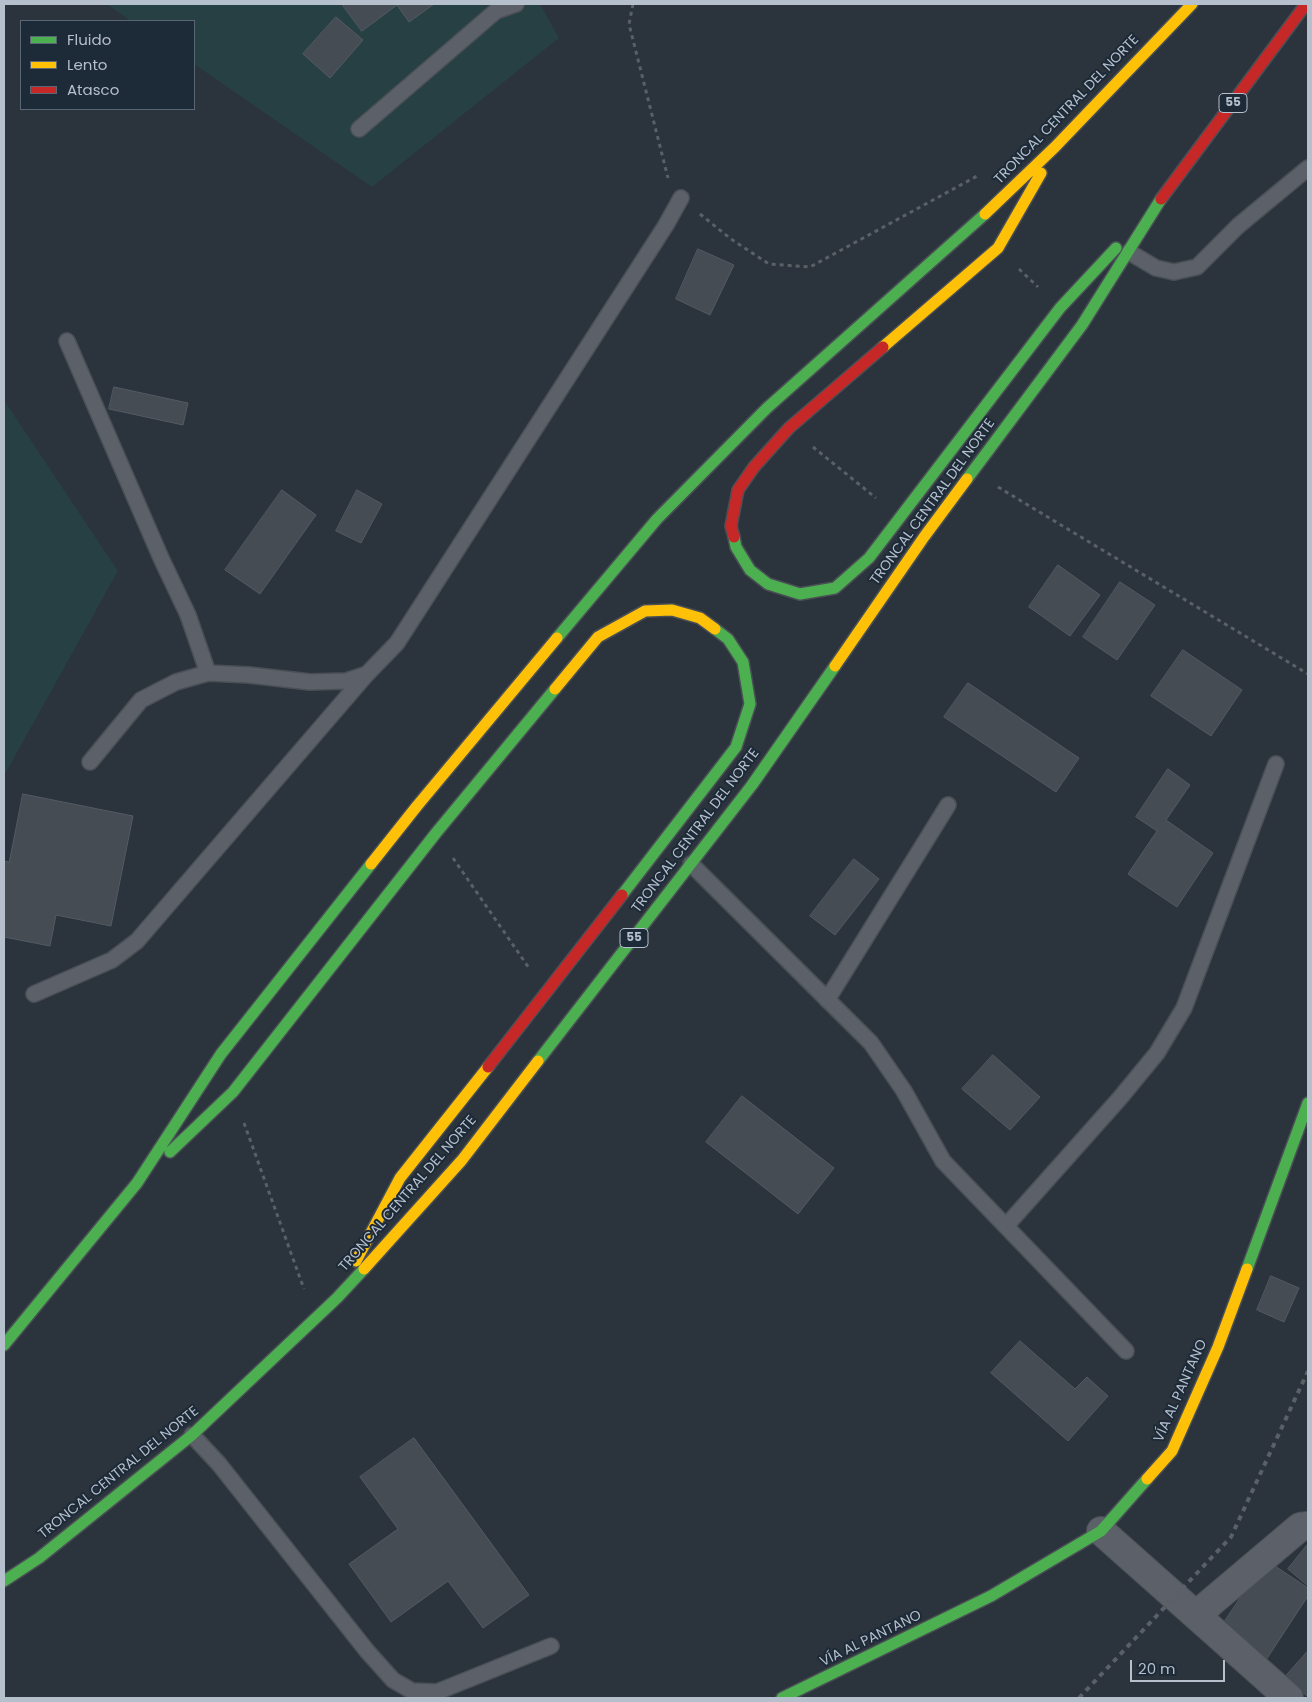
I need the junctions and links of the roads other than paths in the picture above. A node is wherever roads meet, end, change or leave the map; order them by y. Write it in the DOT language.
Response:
graph roads {
  1 [pos="516,4"];
  2 [pos="1192,4"];
  3 [pos="1306,4"];
  4 [pos="358,129"];
  5 [pos="1055,147"];
  6 [pos="1308,168"];
  7 [pos="681,198"];
  8 [pos="1160,202"];
  9 [pos="1129,252"];
  10 [pos="67,341"];
  11 [pos="208,673"];
  12 [pos="367,674"];
  13 [pos="90,762"];
  14 [pos="1276,764"];
  15 [pos="948,805"];
  16 [pos="691,864"];
  17 [pos="34,994"];
  18 [pos="827,1000"];
  19 [pos="1308,1103"];
  20 [pos="137,1183"];
  21 [pos="1006,1226"];
  22 [pos="337,1298"];
  23 [pos="4,1345"];
  24 [pos="1126,1351"];
  25 [pos="192,1435"];
  26 [pos="1308,1526"];
  27 [pos="1101,1531"];
  28 [pos="4,1581"];
  29 [pos="1196,1615"];
  30 [pos="551,1646"];
  31 [pos="782,1698"];
  32 [pos="1290,1698"];
  1 -- 4 [label="lane"];
  2 -- 5 [label="main road, TRONCAL CENTRAL DEL NORTE"];
  3 -- 8 [label="main road, TRONCAL CENTRAL DEL NORTE / 55"];
  5 -- 8 [label="main road"];
  5 -- 20 [label="main road, TRONCAL CENTRAL DEL NORTE"];
  6 -- 9 [label="lane"];
  7 -- 12 [label="lane"];
  8 -- 9 [label="main road, TRONCAL CENTRAL DEL NORTE / 55"];
  9 -- 16 [label="main road, TRONCAL CENTRAL DEL NORTE / 55"];
  10 -- 11 [label="lane"];
  11 -- 12 [label="lane"];
  11 -- 13 [label="lane"];
  12 -- 17 [label="lane"];
  14 -- 21 [label="lane"];
  15 -- 18 [label="lane"];
  16 -- 18 [label="lane"];
  16 -- 22 [label="main road, TRONCAL CENTRAL DEL NORTE / 55"];
  18 -- 21 [label="lane"];
  19 -- 27 [label="main road, VÍA AL PANTANO"];
  20 -- 22 [label="main road"];
  20 -- 23 [label="main road, TRONCAL CENTRAL DEL NORTE"];
  21 -- 24 [label="lane"];
  22 -- 25 [label="main road, TRONCAL CENTRAL DEL NORTE / 55"];
  25 -- 28 [label="main road, TRONCAL CENTRAL DEL NORTE / 55"];
  25 -- 30 [label="lane"];
  26 -- 29 [label="street"];
  27 -- 29 [label="street"];
  27 -- 31 [label="main road, VÍA AL PANTANO"];
  29 -- 32 [label="street"];
}
